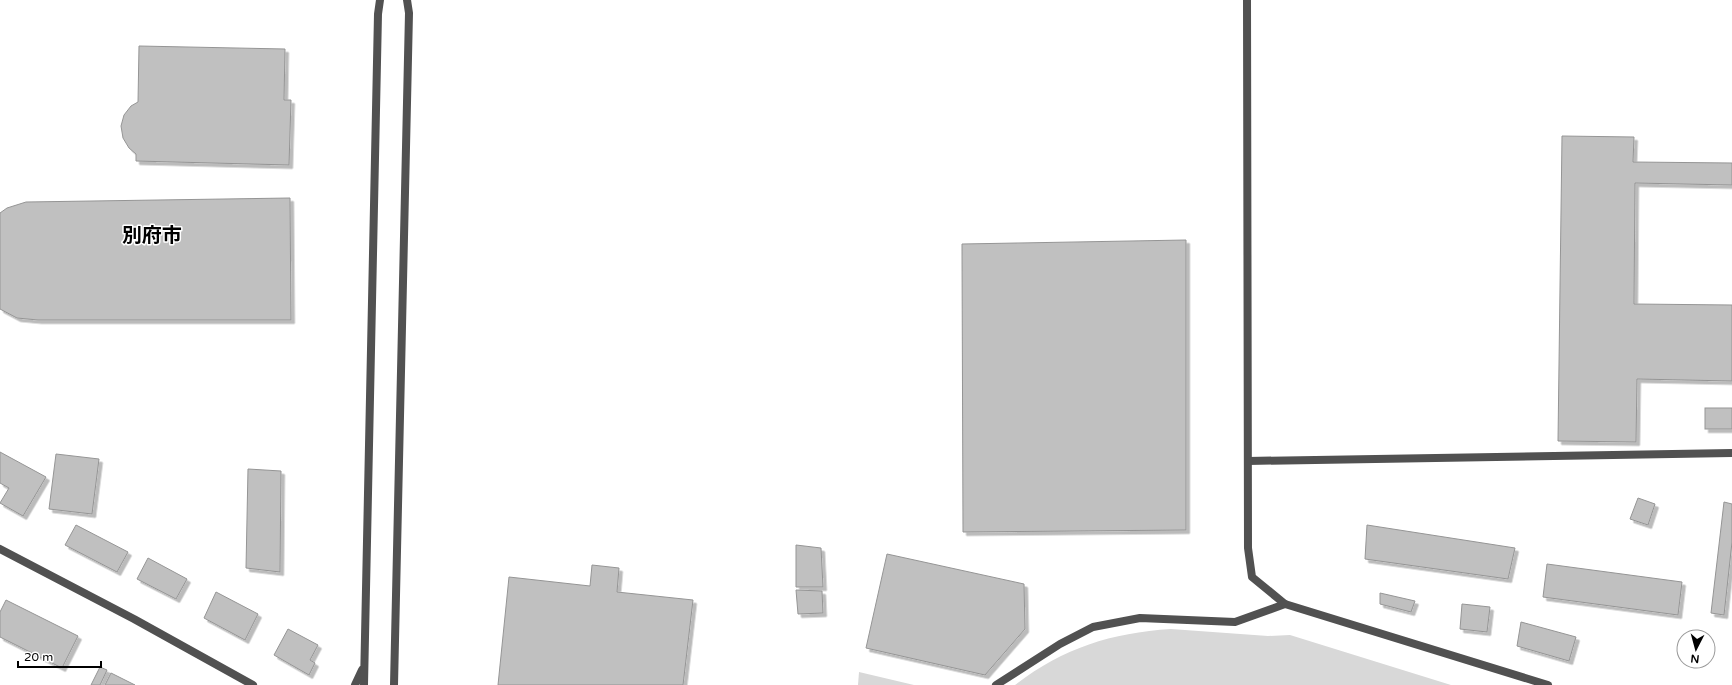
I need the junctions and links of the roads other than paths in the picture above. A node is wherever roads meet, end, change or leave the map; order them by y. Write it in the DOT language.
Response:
graph roads {
  1 [pos="380,0"];
  2 [pos="407,0"];
  3 [pos="1247,0"];
  4 [pos="1732,453"];
  5 [pos="1248,461"];
  6 [pos="0,549"];
  7 [pos="1285,604"];
  8 [pos="364,663"];
  9 [pos="253,685"];
  10 [pos="355,685"];
  11 [pos="364,685"];
  12 [pos="394,685"];
  13 [pos="996,685"];
  14 [pos="1548,685"];
  1 -- 8 [label="street"];
  2 -- 12 [label="street"];
  3 -- 5 [label="street"];
  4 -- 5 [label="street"];
  5 -- 7 [label="street"];
  6 -- 9 [label="street"];
  7 -- 13 [label="street"];
  7 -- 14 [label="street"];
  8 -- 10 [label="street"];
  8 -- 11 [label="street"];
}
